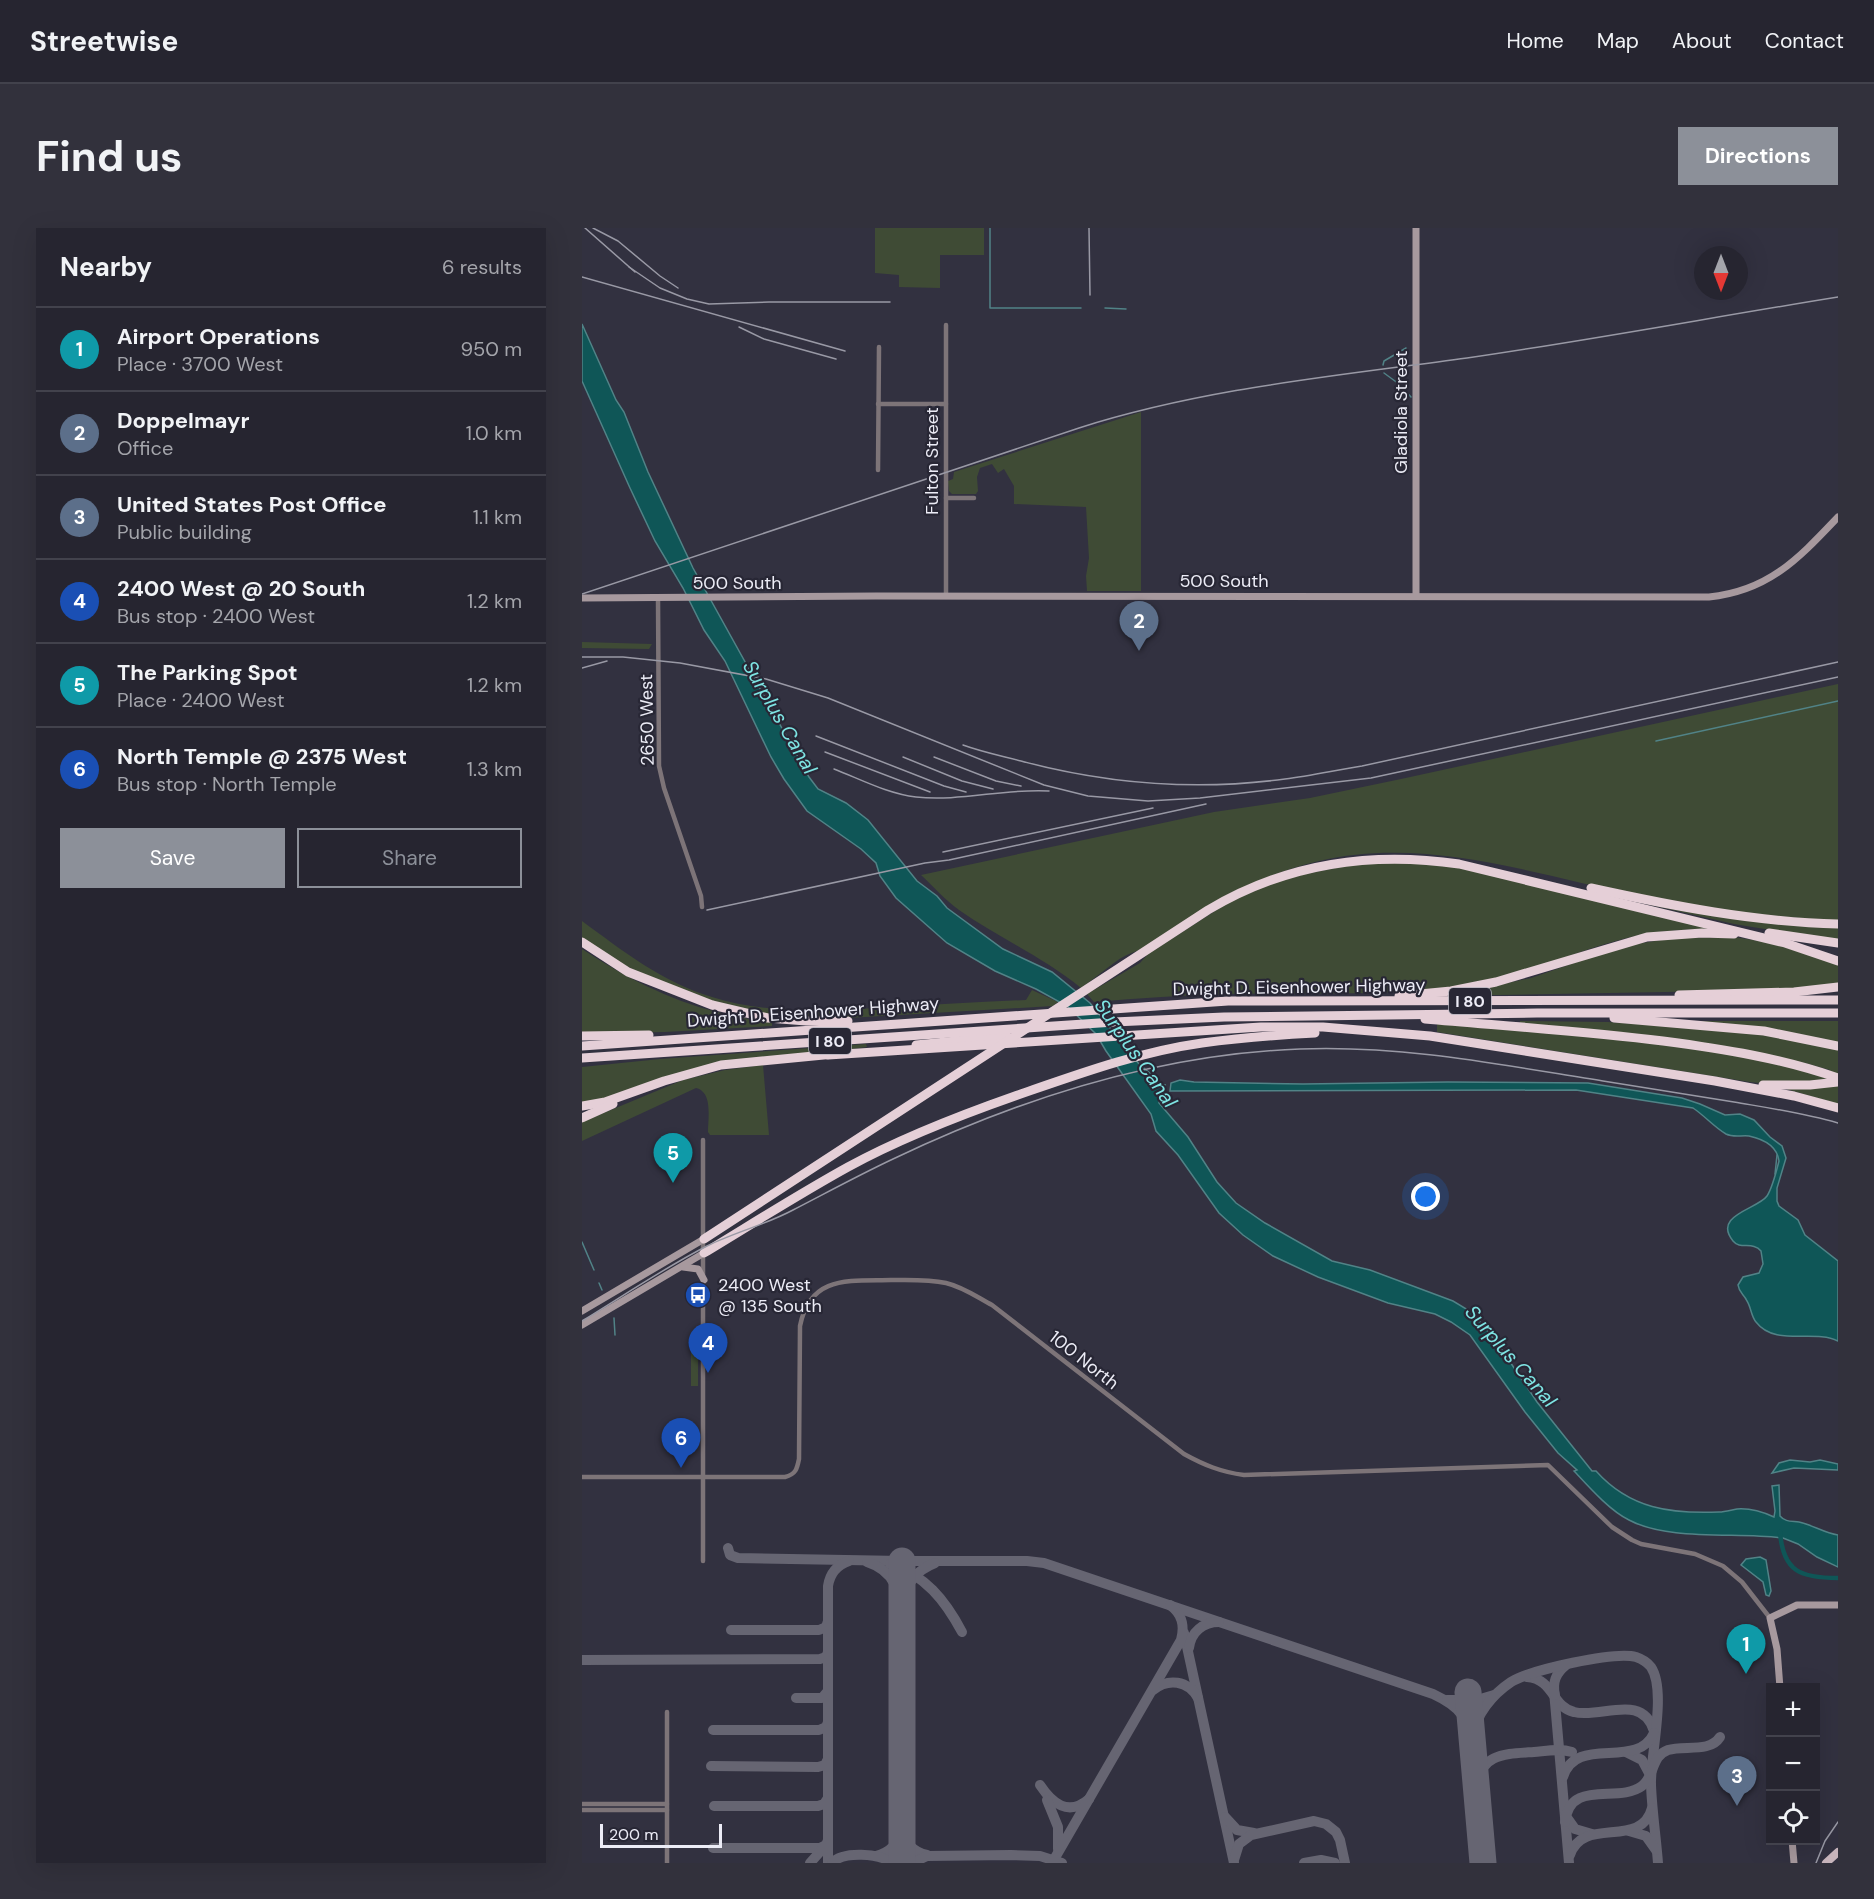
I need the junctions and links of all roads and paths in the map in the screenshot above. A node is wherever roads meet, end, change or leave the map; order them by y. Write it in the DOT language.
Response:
graph roads {
  1 [pos="1416,228"];
  2 [pos="946,325"];
  3 [pos="879,347"];
  4 [pos="878,404"];
  5 [pos="946,404"];
  6 [pos="878,470"];
  7 [pos="946,498"];
  8 [pos="974,498"];
  9 [pos="1838,517"];
  10 [pos="946,596"];
  11 [pos="1416,596"];
  12 [pos="582,598"];
  13 [pos="658,598"];
  14 [pos="1423,859"];
  15 [pos="702,907"];
  16 [pos="1652,909"];
  17 [pos="1838,924"];
  18 [pos="1754,936"];
  19 [pos="582,942"];
  20 [pos="1838,943"];
  21 [pos="1838,961"];
  22 [pos="1838,987"];
  23 [pos="1838,1000"];
  24 [pos="1334,1001"];
  25 [pos="1556,1002"];
  26 [pos="1537,1013"];
  27 [pos="1838,1013"];
  28 [pos="1369,1014"];
  29 [pos="928,1021"];
  30 [pos="1077,1025"];
  31 [pos="729,1035"];
  32 [pos="582,1036"];
  33 [pos="1430,1036"];
  34 [pos="582,1046"];
  35 [pos="1838,1046"];
  36 [pos="828,1055"];
  37 [pos="582,1060"];
  38 [pos="1838,1080"];
  39 [pos="664,1081"];
  40 [pos="1715,1081"];
  41 [pos="582,1106"];
  42 [pos="1838,1108"];
  43 [pos="582,1118"];
  44 [pos="703,1140"];
  45 [pos="704,1239"];
  46 [pos="704,1253"];
  47 [pos="681,1267"];
  48 [pos="704,1280"];
  49 [pos="582,1311"];
  50 [pos="582,1325"];
  51 [pos="703,1476"];
  52 [pos="582,1477"];
  53 [pos="703,1561"];
  54 [pos="1838,1605"];
  55 [pos="1787,1609"];
  56 [pos="1770,1618"];
  57 [pos="1774,1633"];
  58 [pos="1779,1683"];
  59 [pos="667,1712"];
  60 [pos="582,1804"];
  61 [pos="667,1804"];
  62 [pos="582,1810"];
  63 [pos="667,1810"];
  64 [pos="1792,1845"];
  65 [pos="1838,1852"];
  66 [pos="667,1863"];
  67 [pos="1794,1863"];
  68 [pos="1826,1863"];
  1 -- 11 [label="street, Gladiola Street"];
  2 -- 5 [label="street, Fulton Street"];
  3 -- 4 [label="street"];
  4 -- 5 [label="street"];
  4 -- 6 [label="street"];
  5 -- 7 [label="street, Fulton Street"];
  7 -- 8 [label="street"];
  7 -- 10 [label="street, Fulton Street"];
  9 -- 11 [label="street, 500 South"];
  10 -- 11 [label="street, 500 South"];
  10 -- 13 [label="street, 500 South"];
  12 -- 13 [label="street, 500 South"];
  13 -- 15 [label="street, 2650 West"];
  14 -- 16 [label="highway"];
  14 -- 17 [label="highway"];
  14 -- 45 [label="highway"];
  16 -- 18 [label="highway"];
  16 -- 20 [label="highway"];
  18 -- 21 [label="highway"];
  18 -- 24 [label="highway"];
  19 -- 29 [label="highway"];
  22 -- 25 [label="highway"];
  23 -- 25 [label="highway, Dwight D. Eisenhower Highway / I 80"];
  24 -- 25 [label="highway, Dwight D. Eisenhower Highway / I 80"];
  24 -- 29 [label="highway, Dwight D. Eisenhower Highway / I 80"];
  26 -- 27 [label="highway, Dwight D. Eisenhower Highway / I 80"];
  26 -- 28 [label="highway, Dwight D. Eisenhower Highway / I 80"];
  26 -- 35 [label="highway"];
  28 -- 30 [label="highway, Dwight D. Eisenhower Highway / I 80"];
  28 -- 38 [label="highway"];
  29 -- 31 [label="highway, Dwight D. Eisenhower Highway / I 80"];
  30 -- 36 [label="highway"];
  30 -- 37 [label="highway, Dwight D. Eisenhower Highway / I 80"];
  31 -- 32 [label="highway"];
  31 -- 34 [label="highway, Dwight D. Eisenhower Highway / I 80"];
  33 -- 36 [label="highway"];
  33 -- 40 [label="highway"];
  33 -- 46 [label="highway"];
  36 -- 39 [label="highway"];
  38 -- 40 [label="highway"];
  39 -- 41 [label="highway"];
  39 -- 43 [label="highway"];
  40 -- 42 [label="highway"];
  44 -- 45 [label="street"];
  45 -- 46 [label="street"];
  45 -- 49 [label="street"];
  46 -- 47 [label="street"];
  46 -- 48 [label="street"];
  47 -- 48 [label="street"];
  47 -- 50 [label="street"];
  48 -- 51 [label="street"];
  51 -- 52 [label="street"];
  51 -- 53 [label="street"];
  51 -- 56 [label="street, 100 North"];
  54 -- 55 [label="street"];
  55 -- 56 [label="street"];
  55 -- 57 [label="street"];
  56 -- 57 [label="street"];
  57 -- 58 [label="street"];
  59 -- 61 [label="street"];
  60 -- 61 [label="street"];
  61 -- 63 [label="street"];
  62 -- 63 [label="street"];
  63 -- 66 [label="street"];
  64 -- 67 [label="street"];
  65 -- 68 [label="main road"];
}
